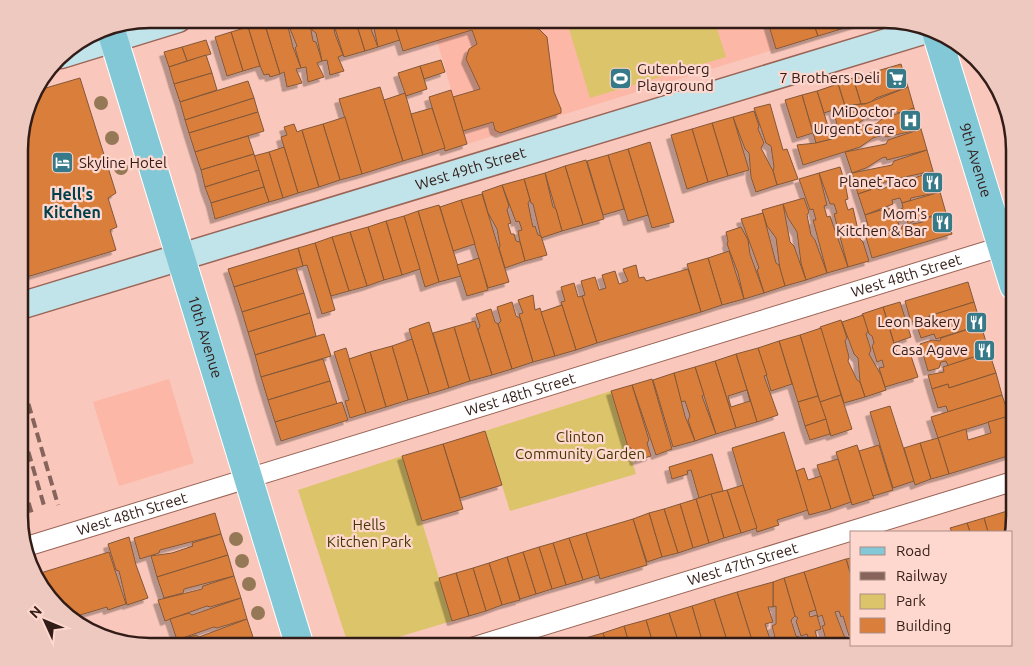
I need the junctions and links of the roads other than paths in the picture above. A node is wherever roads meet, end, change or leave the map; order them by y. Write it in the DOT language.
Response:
graph roads {
  1 [pos="112,33"];
  2 [pos="918,33"];
  3 [pos="939,41"];
  4 [pos="1005,235"];
  5 [pos="1005,245"];
  6 [pos="181,258"];
  7 [pos="28,304"];
  8 [pos="248,477"];
  9 [pos="1005,485"];
  10 [pos="853,531"];
  11 [pos="850,532"];
  12 [pos="31,545"];
  13 [pos="297,638"];
  14 [pos="503,638"];
  1 -- 6 [label="main road, 10th Avenue"];
  2 -- 6 [label="main road, West 49th Street"];
  3 -- 4 [label="main road, 9th Avenue"];
  5 -- 8 [label="street, West 48th Street"];
  6 -- 7 [label="main road, West 49th Street"];
  6 -- 8 [label="main road, 10th Avenue"];
  8 -- 12 [label="street, West 48th Street"];
  8 -- 13 [label="main road, 10th Avenue"];
  9 -- 10 [label="street, West 47th Street"];
  11 -- 14 [label="street, West 47th Street"];
}
